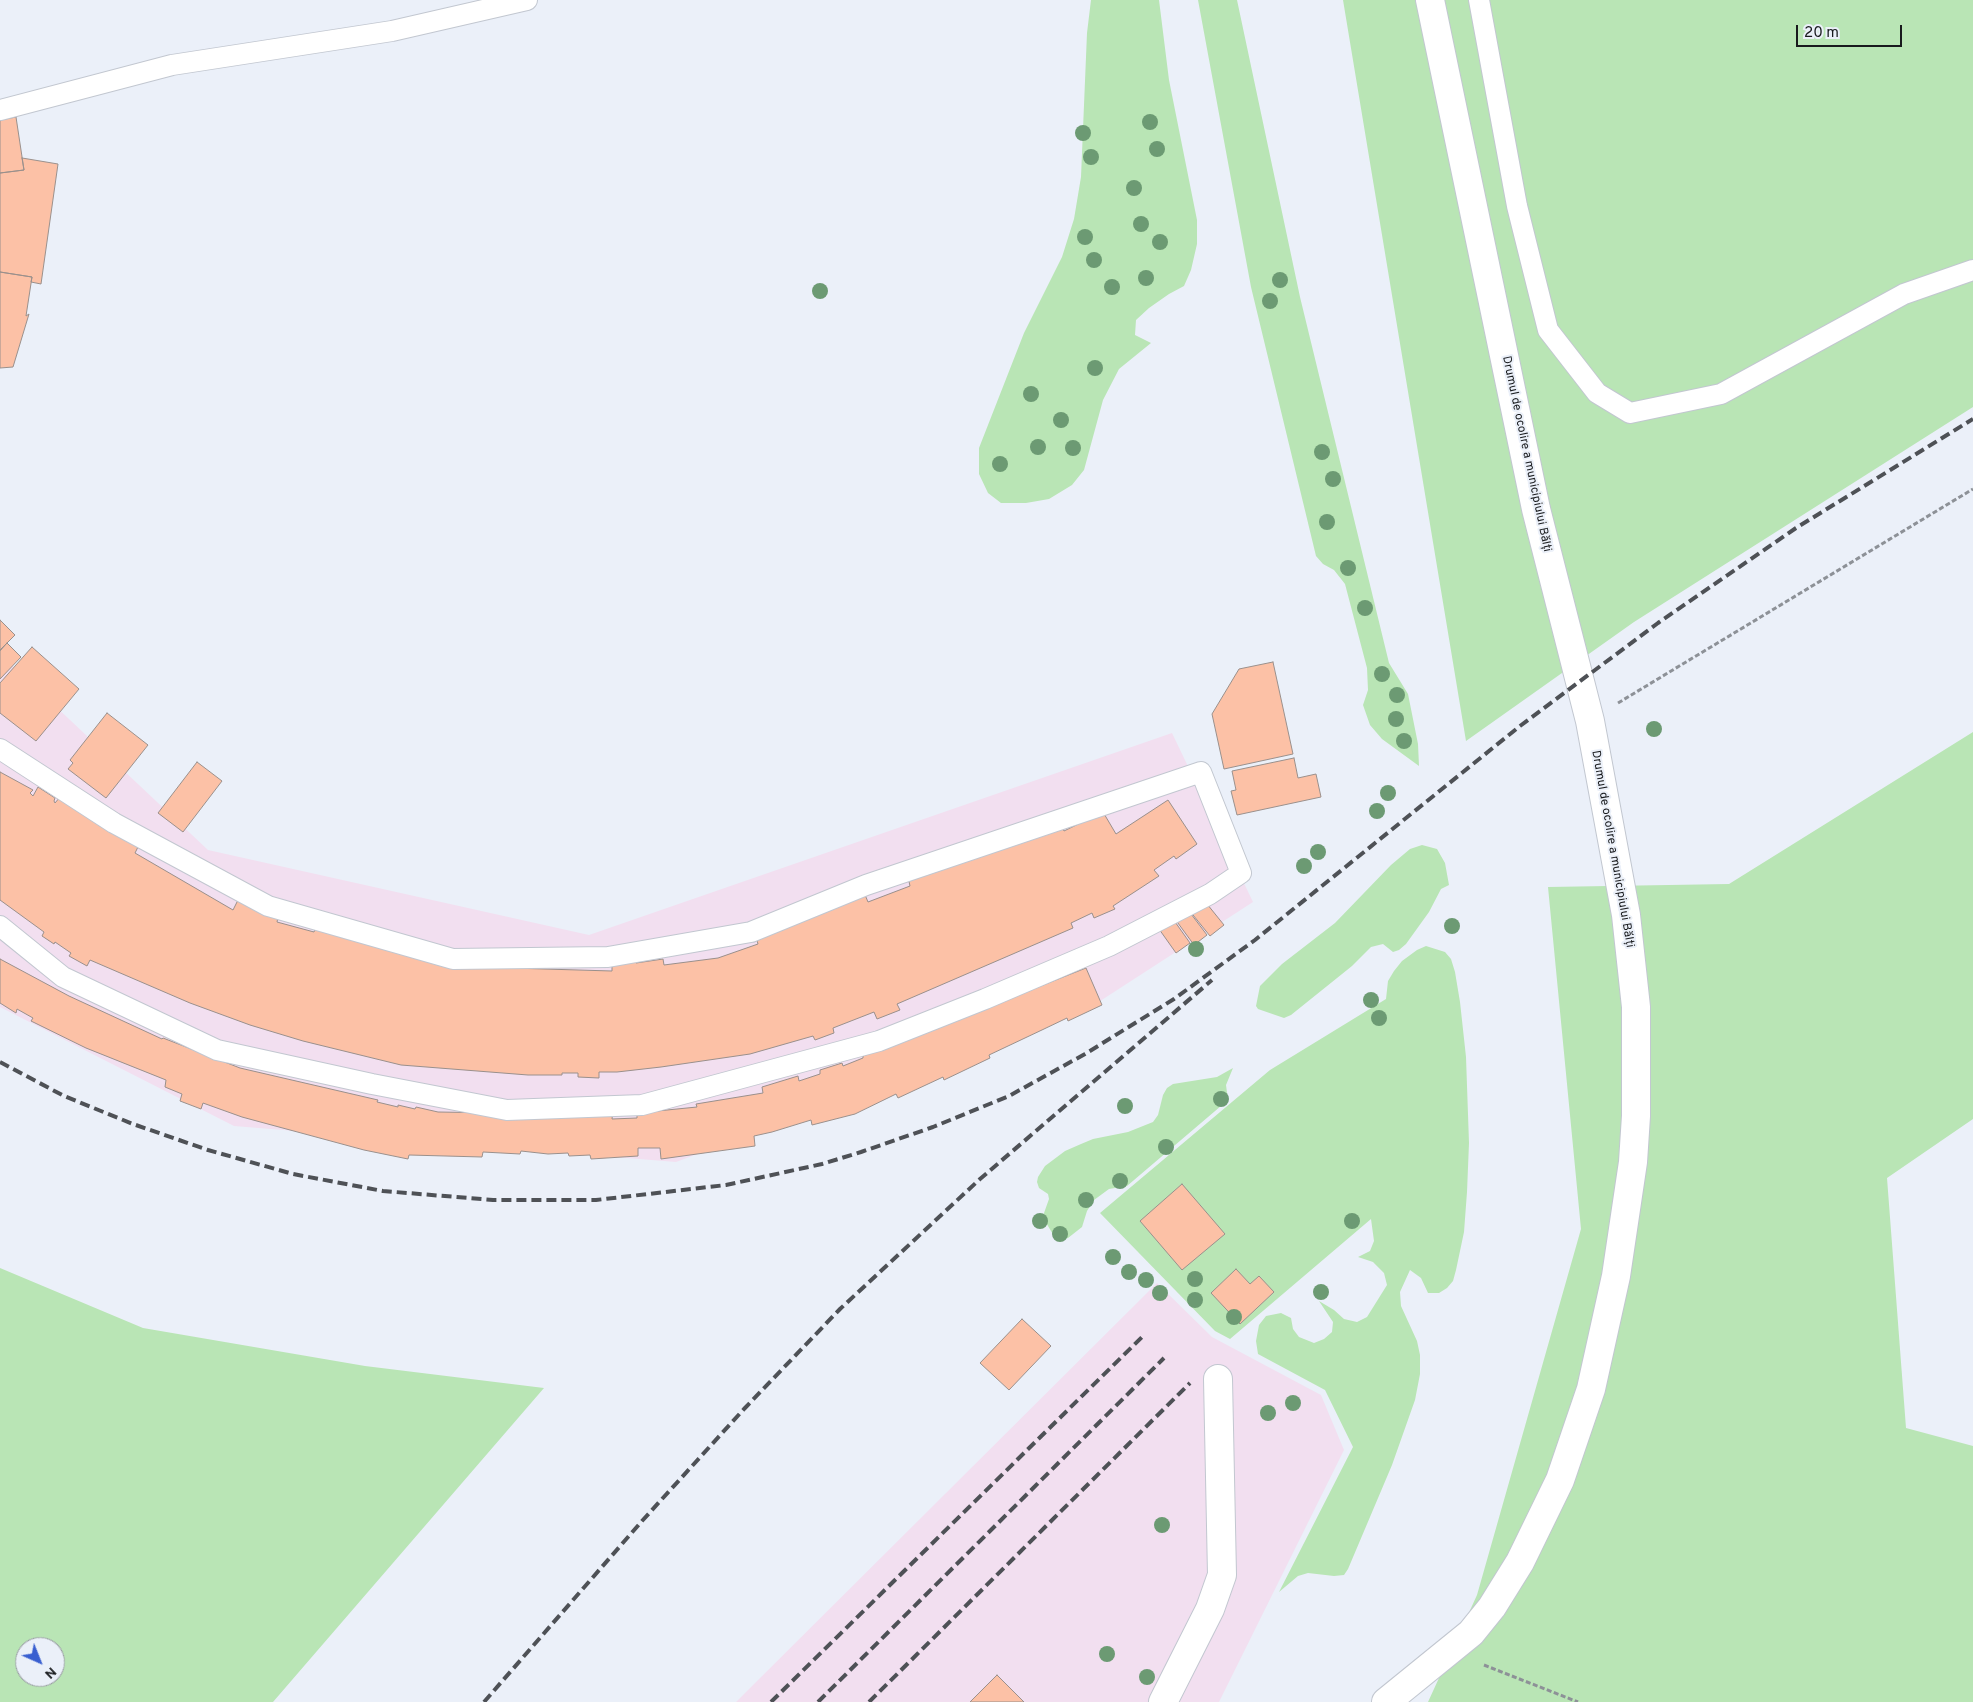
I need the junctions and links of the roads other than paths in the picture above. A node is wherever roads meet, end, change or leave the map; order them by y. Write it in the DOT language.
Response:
graph roads {
  1 [pos="527,0"];
  2 [pos="1430,0"];
  3 [pos="1479,0"];
  4 [pos="0,110"];
  5 [pos="1973,270"];
  6 [pos="0,749"];
  7 [pos="0,926"];
  8 [pos="1218,1380"];
  9 [pos="1163,1702"];
  10 [pos="1386,1702"];
  1 -- 4 [label="lane"];
  2 -- 10 [label="main road, Drumul de ocolire a municipiului Bălți"];
  3 -- 5 [label="lane"];
  6 -- 7 [label="lane"];
  8 -- 9 [label="main road"];
}
